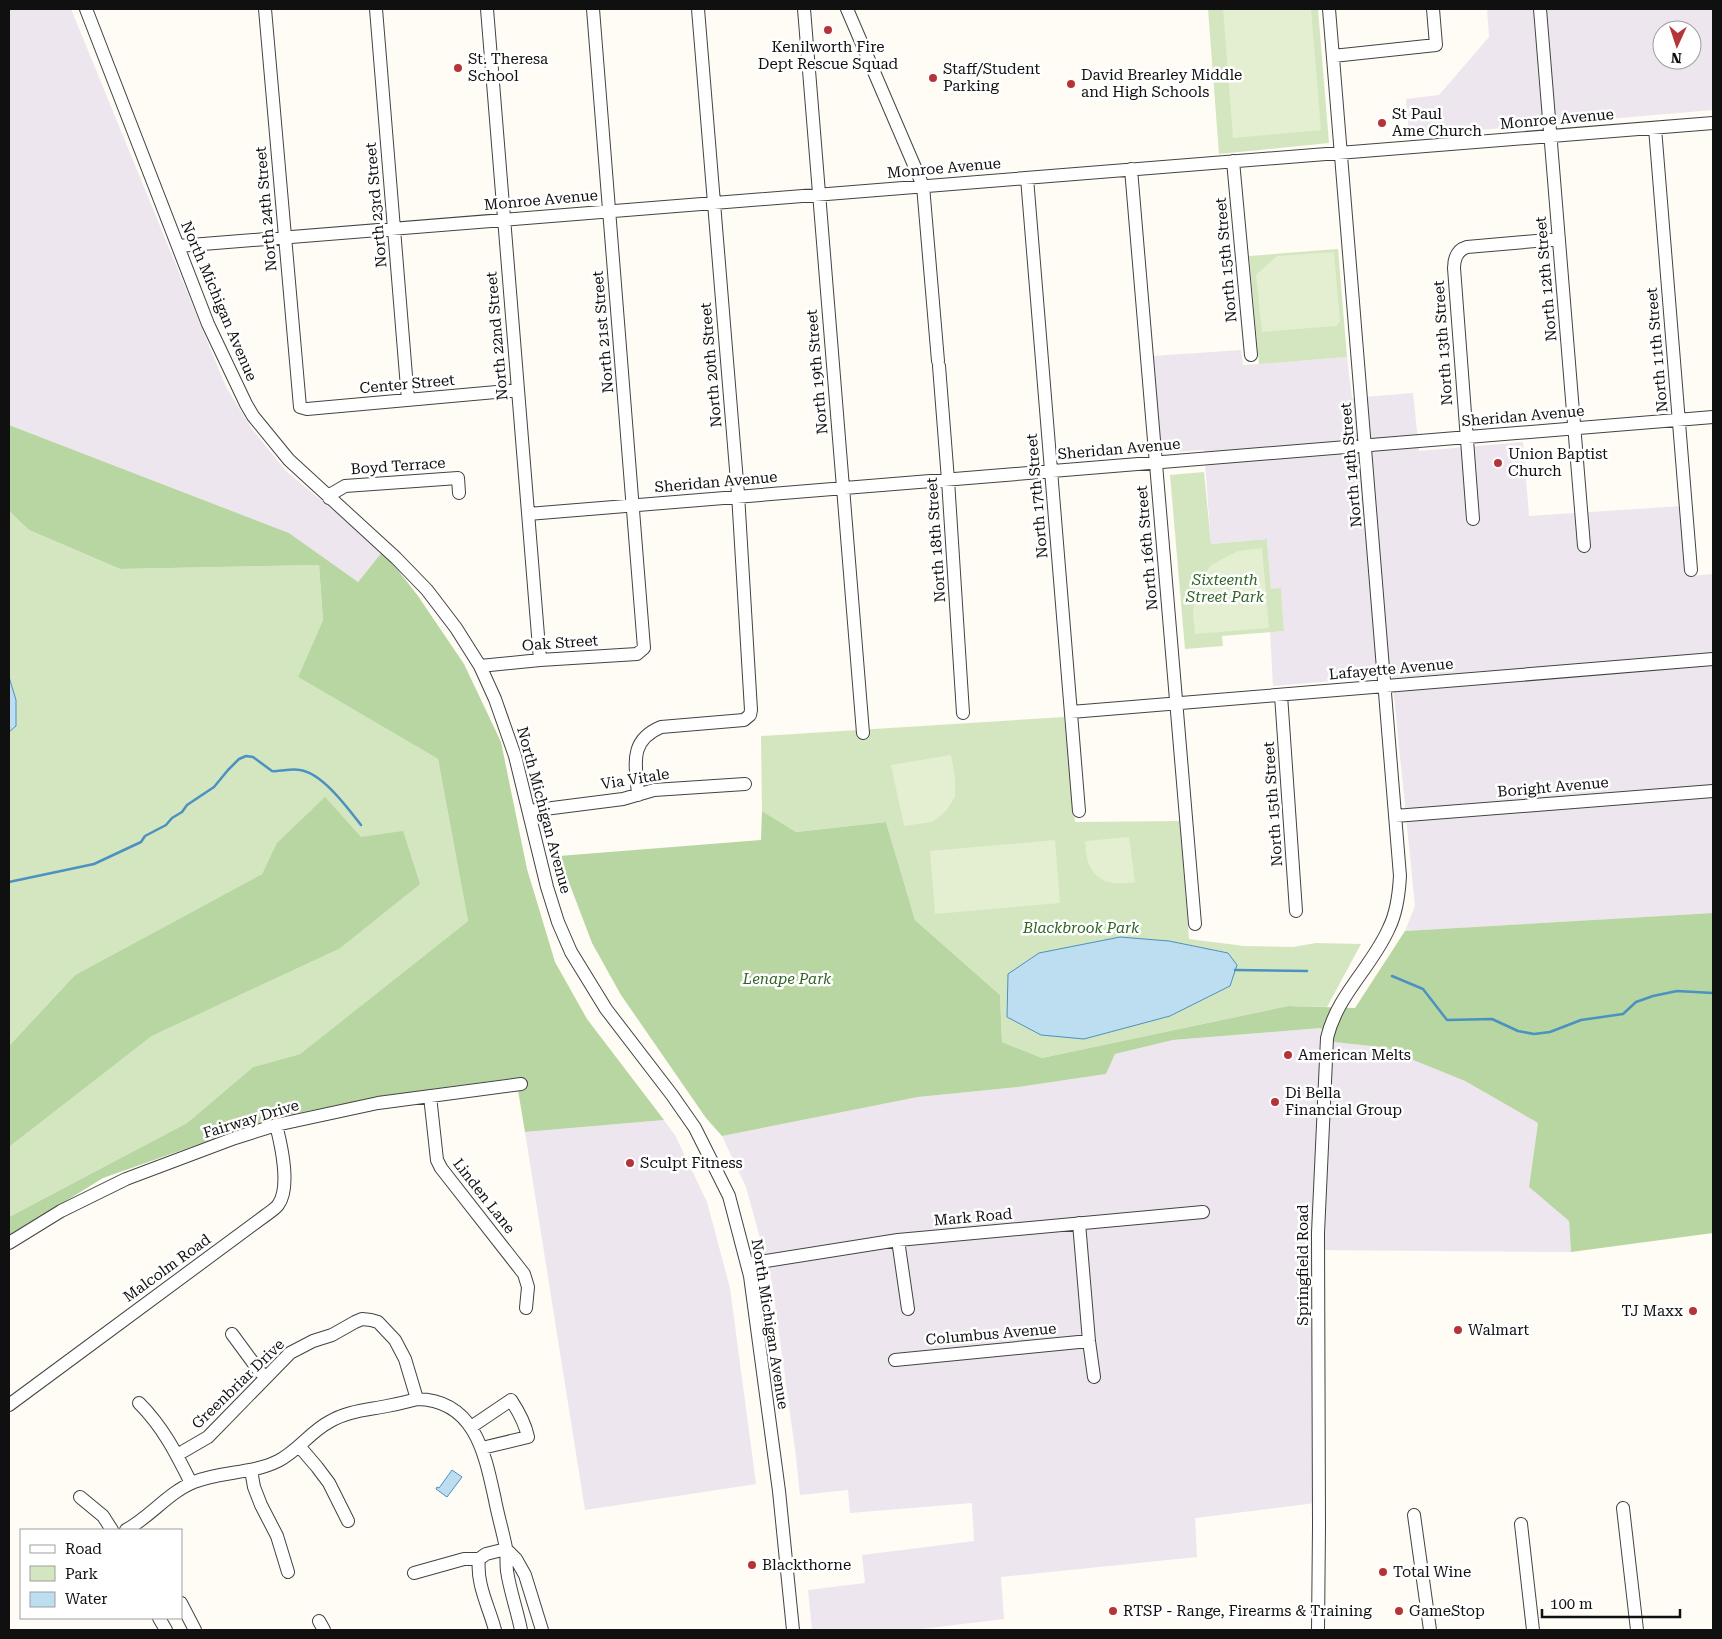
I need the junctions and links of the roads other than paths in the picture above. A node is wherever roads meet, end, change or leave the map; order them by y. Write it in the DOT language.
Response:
graph roads {
  1 [pos="86,9"];
  2 [pos="265,9"];
  3 [pos="376,9"];
  4 [pos="487,9"];
  5 [pos="593,9"];
  6 [pos="698,9"];
  7 [pos="804,9"];
  8 [pos="847,9"];
  9 [pos="1329,9"];
  10 [pos="1433,9"];
  11 [pos="1540,9"];
  12 [pos="1333,56"];
  13 [pos="1713,123"];
  14 [pos="1655,128"];
  15 [pos="1550,136"];
  16 [pos="1341,153"];
  17 [pos="1233,161"];
  18 [pos="1131,169"];
  19 [pos="1027,178"];
  20 [pos="923,186"];
  21 [pos="819,194"];
  22 [pos="714,202"];
  23 [pos="610,211"];
  24 [pos="504,219"];
  25 [pos="394,228"];
  26 [pos="285,236"];
  27 [pos="1559,239"];
  28 [pos="178,246"];
  29 [pos="1251,355"];
  30 [pos="518,390"];
  31 [pos="408,400"];
  32 [pos="300,407"];
  33 [pos="1713,417"];
  34 [pos="1679,420"];
  35 [pos="1574,429"];
  36 [pos="1467,437"];
  37 [pos="1365,446"];
  38 [pos="1156,463"];
  39 [pos="1051,471"];
  40 [pos="948,480"];
  41 [pos="843,488"];
  42 [pos="459,493"];
  43 [pos="738,497"];
  44 [pos="329,498"];
  45 [pos="633,505"];
  46 [pos="528,514"];
  47 [pos="1473,519"];
  48 [pos="1584,546"];
  49 [pos="1691,570"];
  50 [pos="640,651"];
  51 [pos="540,660"];
  52 [pos="1713,660"];
  53 [pos="480,666"];
  54 [pos="1385,686"];
  55 [pos="1282,694"];
  56 [pos="1176,703"];
  57 [pos="1071,712"];
  58 [pos="963,713"];
  59 [pos="863,733"];
  60 [pos="746,784"];
  61 [pos="1713,791"];
  62 [pos="638,795"];
  63 [pos="529,811"];
  64 [pos="1079,811"];
  65 [pos="1395,816"];
  66 [pos="1296,911"];
  67 [pos="1393,919"];
  68 [pos="1195,924"];
  69 [pos="521,1084"];
  70 [pos="430,1096"];
  71 [pos="276,1125"];
  72 [pos="1203,1212"];
  73 [pos="1079,1223"];
  74 [pos="898,1240"];
  75 [pos="9,1243"];
  76 [pos="747,1264"];
  77 [pos="526,1308"];
  78 [pos="908,1309"];
  79 [pos="232,1334"];
  80 [pos="1089,1341"];
  81 [pos="895,1360"];
  82 [pos="266,1377"];
  83 [pos="1094,1377"];
  84 [pos="417,1399"];
  85 [pos="139,1403"];
  86 [pos="9,1406"];
  87 [pos="471,1427"];
  88 [pos="299,1446"];
  89 [pos="482,1448"];
  90 [pos="177,1455"];
  91 [pos="251,1470"];
  92 [pos="191,1483"];
  93 [pos="80,1497"];
  94 [pos="1623,1508"];
  95 [pos="1414,1515"];
  96 [pos="348,1521"];
  97 [pos="1521,1524"];
  98 [pos="145,1525"];
  99 [pos="111,1529"];
  100 [pos="130,1529"];
  101 [pos="506,1549"];
  102 [pos="479,1559"];
  103 [pos="288,1572"];
  104 [pos="414,1573"];
  105 [pos="182,1605"];
  106 [pos="160,1619"];
  107 [pos="166,1630"];
  108 [pos="196,1630"];
  109 [pos="495,1630"];
  110 [pos="521,1630"];
  111 [pos="542,1630"];
  112 [pos="793,1630"];
  113 [pos="1318,1630"];
  114 [pos="1430,1630"];
  115 [pos="1532,1630"];
  116 [pos="1637,1630"];
  1 -- 28 [label="street, North Michigan Avenue"];
  2 -- 26 [label="street, North 24th Street"];
  3 -- 25 [label="street, North 23rd Street"];
  4 -- 24 [label="street, North 22nd Street"];
  5 -- 23 [label="street, North 21st Street"];
  6 -- 22 [label="street, North 20th Street"];
  7 -- 21 [label="street, North 19th Street"];
  8 -- 20 [label="street, North 18th Street"];
  9 -- 12 [label="street, North 14th Street"];
  10 -- 12 [label="street"];
  11 -- 15 [label="street, North 12th Street"];
  12 -- 16 [label="street, North 14th Street"];
  13 -- 14 [label="street, Monroe Avenue"];
  14 -- 15 [label="street, Monroe Avenue"];
  14 -- 34 [label="street, North 11th Street"];
  15 -- 16 [label="street, Monroe Avenue"];
  15 -- 27 [label="street, North 12th Street"];
  16 -- 17 [label="street, Monroe Avenue"];
  16 -- 37 [label="street, North 14th Street"];
  17 -- 18 [label="street, Monroe Avenue"];
  17 -- 29 [label="street, North 15th Street"];
  18 -- 19 [label="street, Monroe Avenue"];
  18 -- 38 [label="street, North 16th Street"];
  19 -- 20 [label="street, Monroe Avenue"];
  19 -- 39 [label="street, North 17th Street"];
  20 -- 21 [label="street, Monroe Avenue"];
  20 -- 40 [label="street, North 18th Street"];
  21 -- 22 [label="street, Monroe Avenue"];
  21 -- 41 [label="street, North 19th Street"];
  22 -- 23 [label="street, Monroe Avenue"];
  22 -- 43 [label="street, North 20th Street"];
  23 -- 24 [label="street, Monroe Avenue"];
  23 -- 45 [label="street, North 21st Street"];
  24 -- 25 [label="street, Monroe Avenue"];
  24 -- 30 [label="street, North 22nd Street"];
  25 -- 26 [label="street, Monroe Avenue"];
  25 -- 31 [label="street, North 23rd Street"];
  26 -- 28 [label="street, Monroe Avenue"];
  26 -- 32 [label="street, North 24th Street"];
  27 -- 35 [label="street, North 12th Street"];
  27 -- 36 [label="street, North 13th Street"];
  28 -- 44 [label="street, North Michigan Avenue"];
  30 -- 31 [label="street, Center Street"];
  30 -- 46 [label="street, North 22nd Street"];
  31 -- 32 [label="street, Center Street"];
  33 -- 34 [label="street, Sheridan Avenue"];
  34 -- 35 [label="street, Sheridan Avenue"];
  34 -- 49 [label="street, North 11th Street"];
  35 -- 36 [label="street, Sheridan Avenue"];
  35 -- 48 [label="street, North 12th Street"];
  36 -- 37 [label="street, Sheridan Avenue"];
  36 -- 47 [label="street, North 13th Street"];
  37 -- 38 [label="street, Sheridan Avenue"];
  37 -- 54 [label="street, North 14th Street"];
  38 -- 39 [label="street, Sheridan Avenue"];
  38 -- 56 [label="street, North 16th Street"];
  39 -- 40 [label="street, Sheridan Avenue"];
  39 -- 57 [label="street, North 17th Street"];
  40 -- 41 [label="street, Sheridan Avenue"];
  40 -- 58 [label="street, North 18th Street"];
  41 -- 43 [label="street, Sheridan Avenue"];
  41 -- 59 [label="street, North 19th Street"];
  42 -- 44 [label="street, Boyd Terrace"];
  43 -- 45 [label="street, Sheridan Avenue"];
  43 -- 62 [label="street, North 20th Street"];
  44 -- 53 [label="street, North Michigan Avenue"];
  45 -- 46 [label="street, Sheridan Avenue"];
  45 -- 50 [label="street, North 21st Street"];
  46 -- 51 [label="street, North 22nd Street"];
  50 -- 51 [label="street, Oak Street"];
  51 -- 53 [label="street, Oak Street"];
  52 -- 54 [label="street, Lafayette Avenue"];
  53 -- 63 [label="street, North Michigan Avenue"];
  54 -- 55 [label="street, Lafayette Avenue"];
  54 -- 65 [label="street, North 14th Street"];
  55 -- 56 [label="street, Lafayette Avenue"];
  55 -- 66 [label="street, North 15th Street"];
  56 -- 57 [label="street, Lafayette Avenue"];
  56 -- 68 [label="street, North 16th Street"];
  57 -- 64 [label="street, North 17th Street"];
  60 -- 62 [label="street, Via Vitale"];
  61 -- 65 [label="street, Boright Avenue"];
  62 -- 63 [label="street, Via Vitale"];
  63 -- 76 [label="street, North Michigan Avenue"];
  65 -- 67 [label="street, North 14th Street"];
  67 -- 113 [label="street, Springfield Road"];
  69 -- 70 [label="street, Fairway Drive"];
  70 -- 71 [label="street, Fairway Drive"];
  70 -- 77 [label="street, Linden Lane"];
  71 -- 75 [label="street, Fairway Drive"];
  71 -- 86 [label="street, Malcolm Road"];
  72 -- 73 [label="street, Mark Road"];
  73 -- 74 [label="street, Mark Road"];
  73 -- 80 [label="street"];
  74 -- 76 [label="street, Mark Road"];
  74 -- 78 [label="street"];
  76 -- 112 [label="street, North Michigan Avenue"];
  79 -- 82 [label="street"];
  80 -- 81 [label="street, Columbus Avenue"];
  80 -- 83 [label="street"];
  82 -- 84 [label="street, Greenbriar Drive"];
  82 -- 90 [label="street, Greenbriar Drive"];
  84 -- 87 [label="street"];
  84 -- 88 [label="street"];
  85 -- 90 [label="street"];
  87 -- 89 [label="street"];
  87 -- 89 [label="street"];
  88 -- 91 [label="street"];
  88 -- 96 [label="street"];
  89 -- 101 [label="street"];
  90 -- 92 [label="street"];
  91 -- 92 [label="street"];
  91 -- 103 [label="street"];
  92 -- 98 [label="street"];
  93 -- 99 [label="street"];
  94 -- 116 [label="street"];
  95 -- 114 [label="street"];
  97 -- 115 [label="street"];
  98 -- 100 [label="street"];
  101 -- 102 [label="street"];
  101 -- 110 [label="street"];
  101 -- 111 [label="street"];
  102 -- 104 [label="street"];
  102 -- 109 [label="street"];
  105 -- 108 [label="street"];
  106 -- 107 [label="street"];
}
